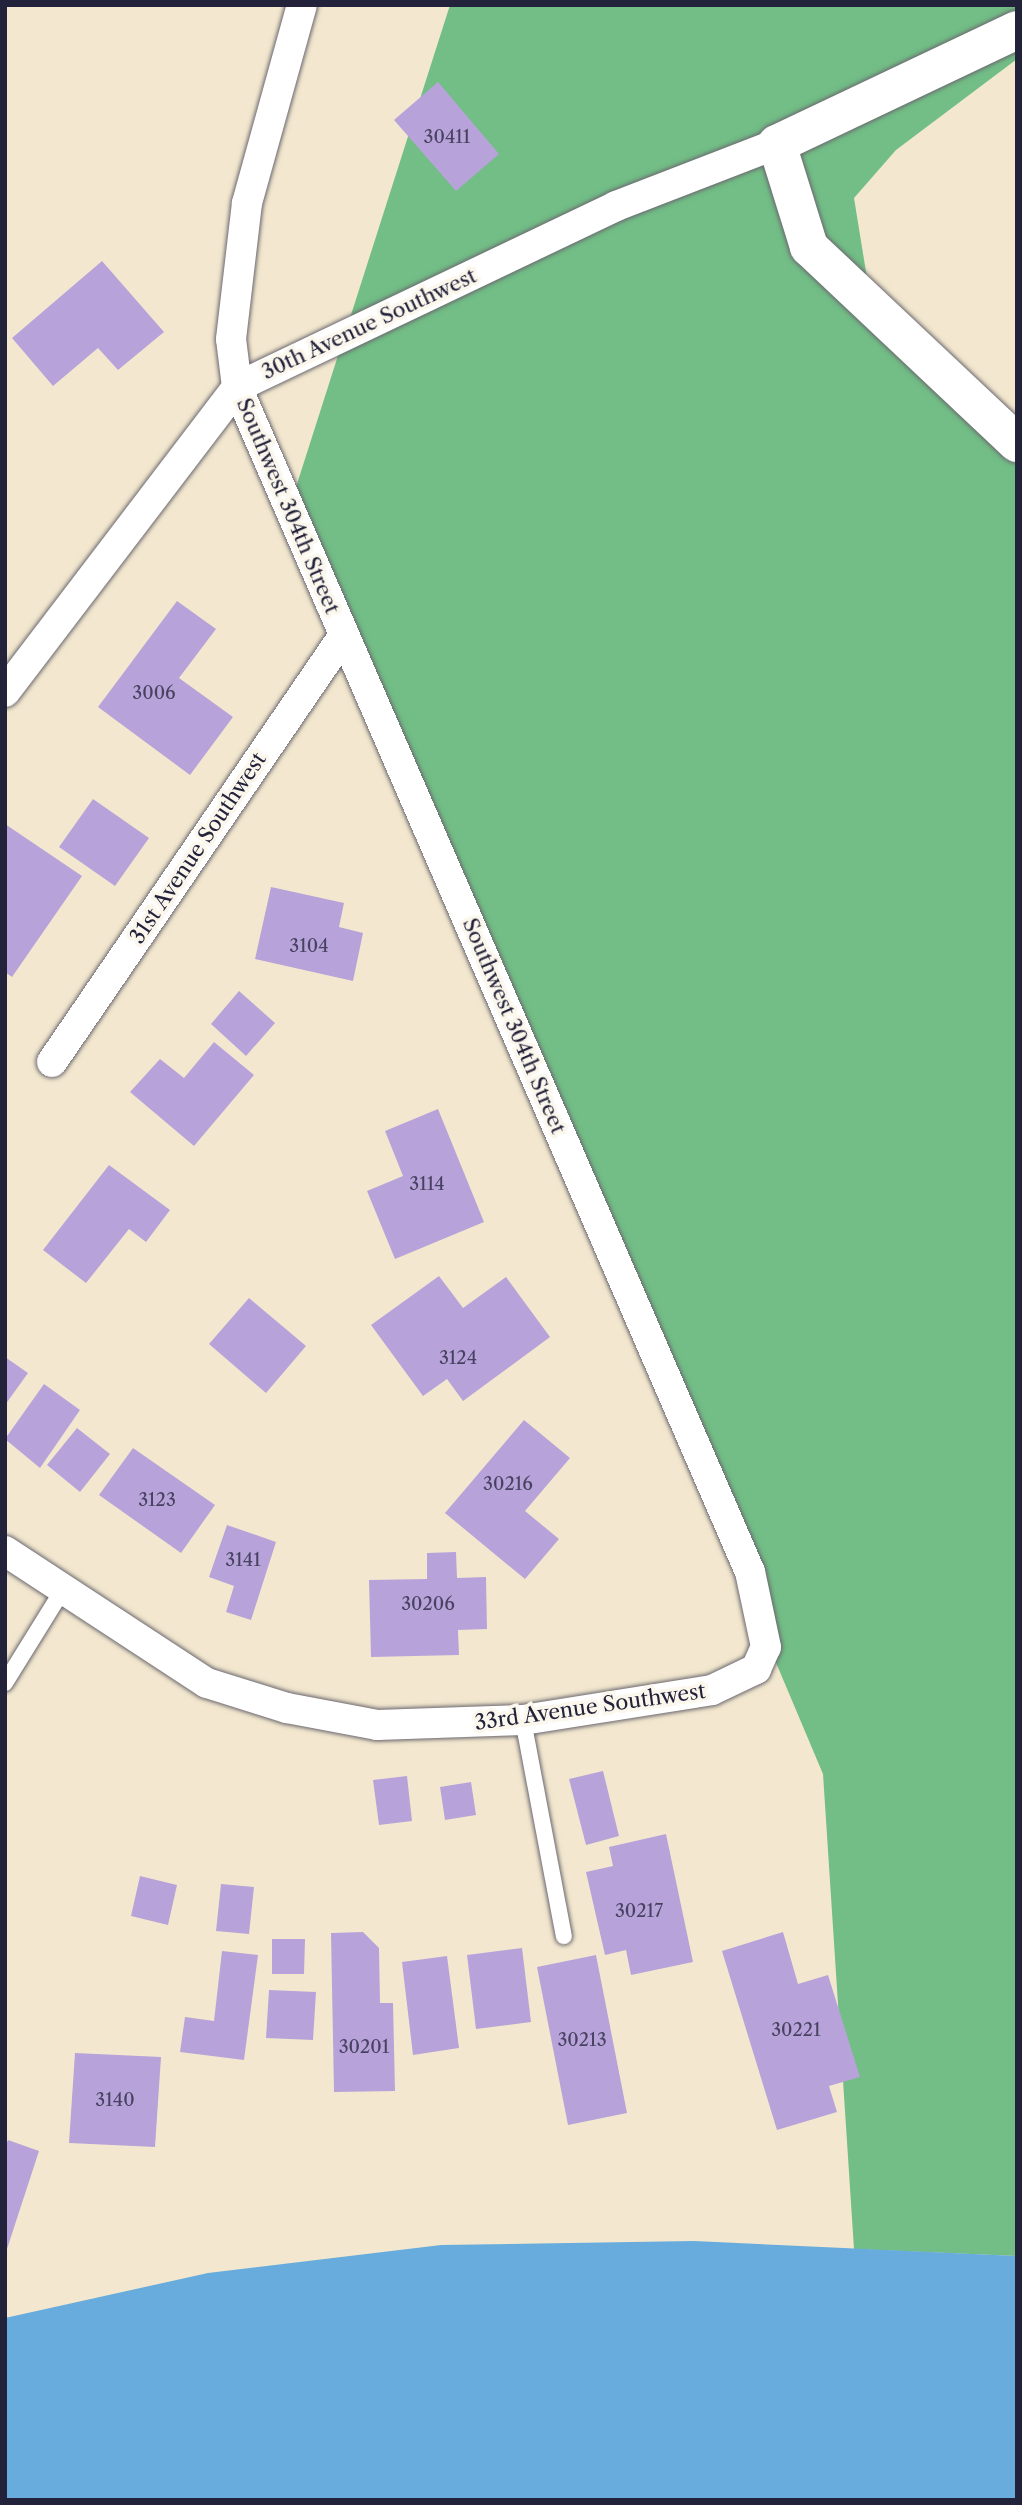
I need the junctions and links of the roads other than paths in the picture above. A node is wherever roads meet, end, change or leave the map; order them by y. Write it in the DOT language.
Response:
graph roads {
  1 [pos="302,5"];
  2 [pos="1017,30"];
  3 [pos="777,144"];
  4 [pos="237,387"];
  5 [pos="1017,443"];
  6 [pos="344,635"];
  7 [pos="5,692"];
  8 [pos="52,1062"];
  9 [pos="5,1551"];
  10 [pos="62,1591"];
  11 [pos="756,1669"];
  12 [pos="5,1683"];
  13 [pos="523,1720"];
  14 [pos="564,1936"];
  1 -- 4 [label="street, Southwest 304th Street"];
  2 -- 3 [label="main road"];
  3 -- 4 [label="street, 30th Avenue Southwest"];
  3 -- 5 [label="main road"];
  4 -- 6 [label="street, Southwest 304th Street"];
  4 -- 7 [label="street, 30th Avenue Southwest"];
  6 -- 8 [label="street, 31st Avenue Southwest"];
  6 -- 11 [label="street, Southwest 304th Street"];
  9 -- 10 [label="street, 33rd Avenue Southwest"];
  10 -- 12 [label="lane"];
  10 -- 13 [label="street, 33rd Avenue Southwest"];
  11 -- 13 [label="street, 33rd Avenue Southwest"];
  13 -- 14 [label="lane"];
}
